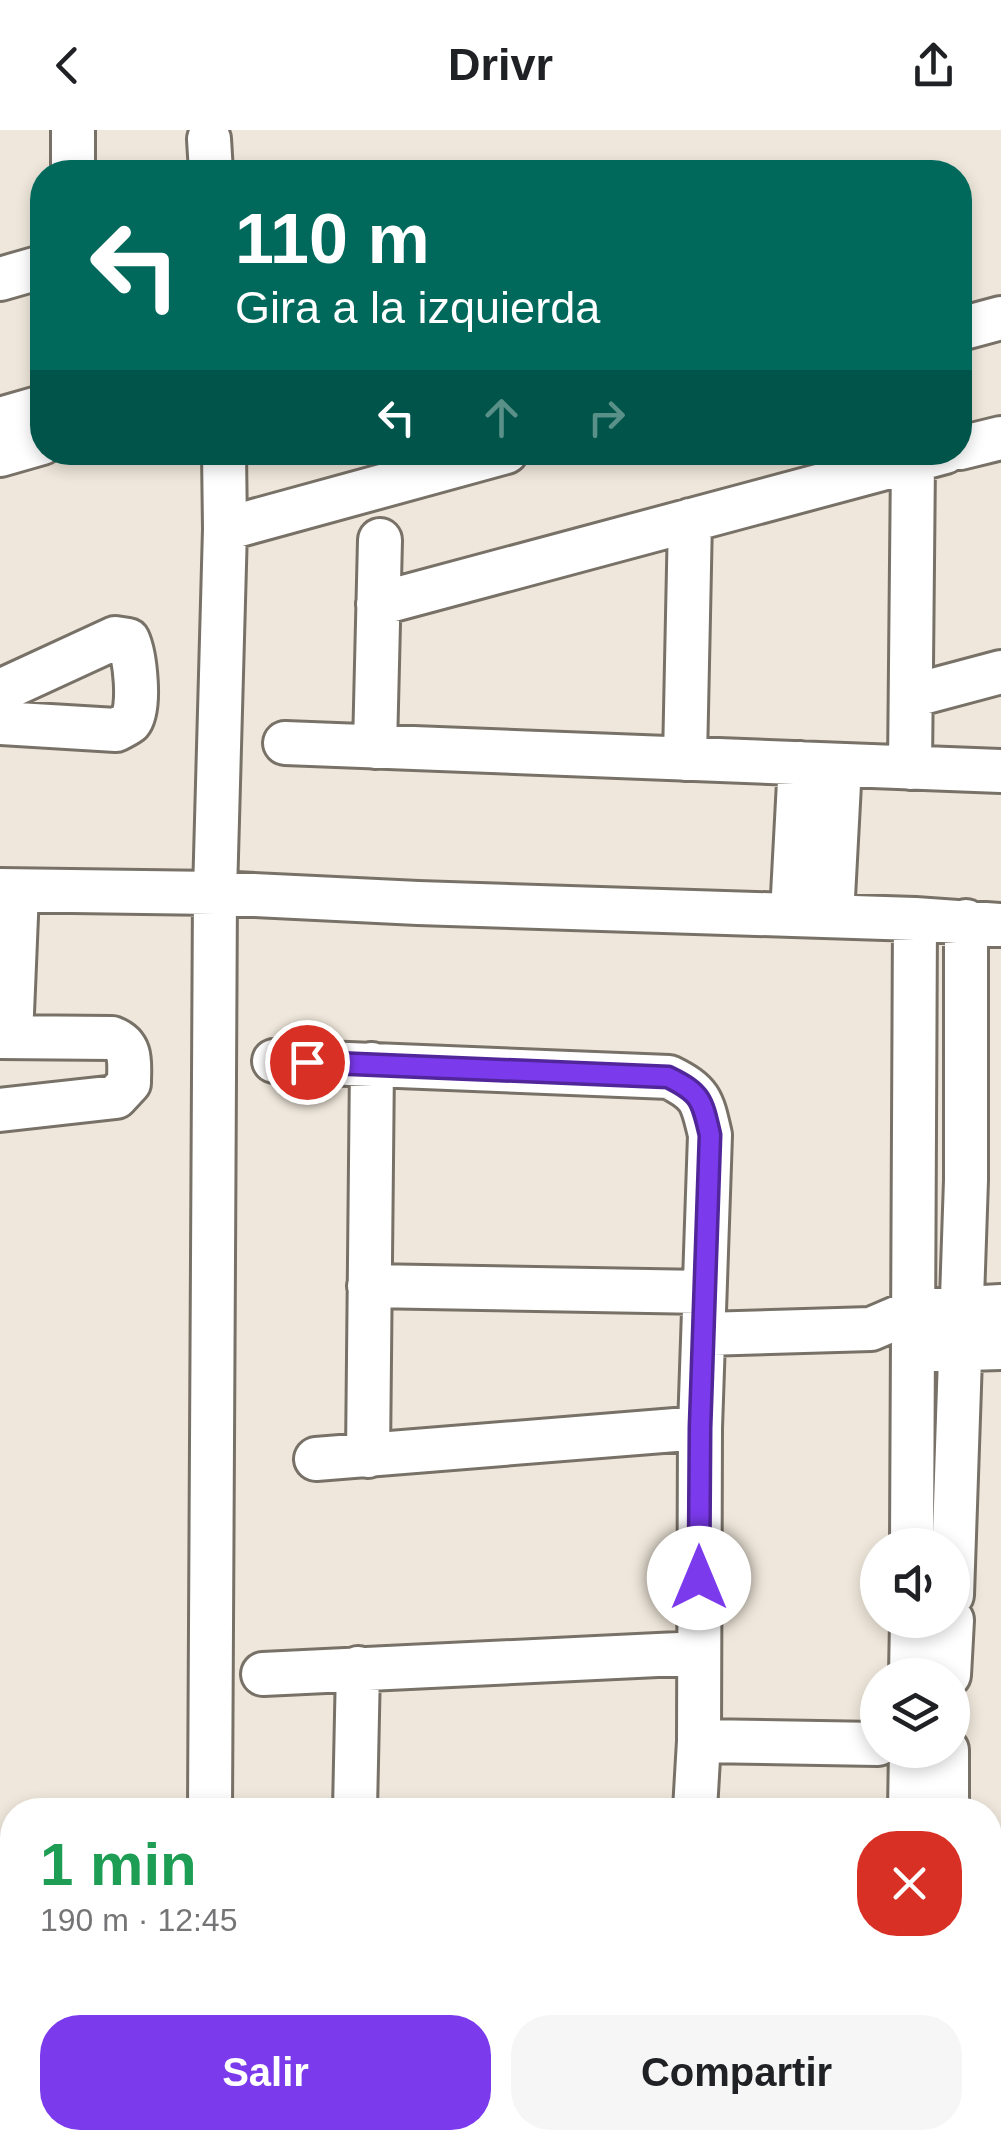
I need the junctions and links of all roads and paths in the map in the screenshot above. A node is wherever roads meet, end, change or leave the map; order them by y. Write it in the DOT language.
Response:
graph roads {
  1 [pos="73,130"];
  2 [pos="73,160"];
  3 [pos="30,270"];
  4 [pos="0,279"];
  5 [pos="1001,318"];
  6 [pos="972,326"];
  7 [pos="30,410"];
  8 [pos="0,419"];
  9 [pos="1001,438"];
  10 [pos="972,445"];
  11 [pos="30,446"];
  12 [pos="0,455"];
  13 [pos="224,465"];
  14 [pos="458,465"];
  15 [pos="899,465"];
  16 [pos="928,465"];
  17 [pos="690,520"];
  18 [pos="225,528"];
  19 [pos="380,540"];
  20 [pos="378,604"];
  21 [pos="1001,672"];
  22 [pos="0,691"];
  23 [pos="910,696"];
  24 [pos="0,723"];
  25 [pos="285,743"];
  26 [pos="375,747"];
  27 [pos="685,758"];
  28 [pos="820,764"];
  29 [pos="910,768"];
  30 [pos="1001,771"];
  31 [pos="9,891"];
  32 [pos="215,893"];
  33 [pos="812,915"];
  34 [pos="914,919"];
  35 [pos="984,923"];
  36 [pos="6,1037"];
  37 [pos="274,1061"];
  38 [pos="372,1064"];
  39 [pos="915,1083"];
  40 [pos="983,1085"];
  41 [pos="0,1110"];
  42 [pos="984,1179"];
  43 [pos="914,1184"];
  44 [pos="369,1286"];
  45 [pos="704,1292"];
  46 [pos="982,1307"];
  47 [pos="913,1331"];
  48 [pos="704,1334"];
  49 [pos="982,1349"];
  50 [pos="700,1428"];
  51 [pos="368,1456"];
  52 [pos="316,1459"];
  53 [pos="912,1528"];
  54 [pos="960,1528"];
  55 [pos="699,1654"];
  56 [pos="358,1668"];
  57 [pos="263,1674"];
  58 [pos="699,1741"];
  59 [pos="860,1744"];
  60 [pos="911,1768"];
  61 [pos="947,1768"];
  62 [pos="210,1798"];
  63 [pos="355,1798"];
  64 [pos="696,1798"];
  65 [pos="910,1798"];
  66 [pos="946,1798"];
  1 -- 2 [label="street"];
  3 -- 4 [label="street"];
  5 -- 6 [label="street"];
  7 -- 8 [label="street"];
  9 -- 10 [label="street"];
  11 -- 12 [label="street"];
  13 -- 18 [label="street"];
  14 -- 18 [label="street"];
  15 -- 17 [label="street"];
  16 -- 23 [label="street"];
  17 -- 20 [label="street"];
  17 -- 27 [label="street"];
  18 -- 32 [label="street"];
  19 -- 20 [label="street"];
  20 -- 26 [label="street"];
  21 -- 23 [label="street"];
  22 -- 24 [label="street"];
  23 -- 29 [label="street"];
  25 -- 26 [label="street"];
  26 -- 27 [label="street"];
  27 -- 28 [label="street"];
  28 -- 29 [label="street"];
  28 -- 33 [label="street"];
  29 -- 30 [label="street"];
  31 -- 32 [label="street"];
  31 -- 36 [label="street"];
  32 -- 33 [label="street"];
  32 -- 62 [label="street"];
  33 -- 34 [label="street"];
  34 -- 35 [label="street"];
  34 -- 39 [label="street"];
  35 -- 40 [label="street"];
  36 -- 41 [label="street"];
  37 -- 38 [label="street"];
  38 -- 44 [label="street"];
  38 -- 45 [label="street"];
  39 -- 40 [label="street"];
  39 -- 43 [label="street"];
  40 -- 42 [label="street"];
  42 -- 43 [label="street"];
  42 -- 46 [label="street"];
  43 -- 47 [label="street"];
  44 -- 45 [label="street"];
  44 -- 51 [label="street"];
  45 -- 48 [label="street"];
  46 -- 47 [label="street"];
  46 -- 49 [label="street"];
  47 -- 48 [label="street"];
  47 -- 49 [label="street"];
  47 -- 53 [label="street"];
  48 -- 50 [label="street"];
  49 -- 54 [label="street"];
  50 -- 51 [label="street"];
  50 -- 55 [label="street"];
  51 -- 52 [label="street"];
  55 -- 56 [label="street"];
  55 -- 58 [label="street"];
  56 -- 57 [label="street"];
  56 -- 63 [label="street"];
  58 -- 59 [label="street"];
  58 -- 64 [label="street"];
  60 -- 65 [label="street"];
  61 -- 66 [label="street"];
}
